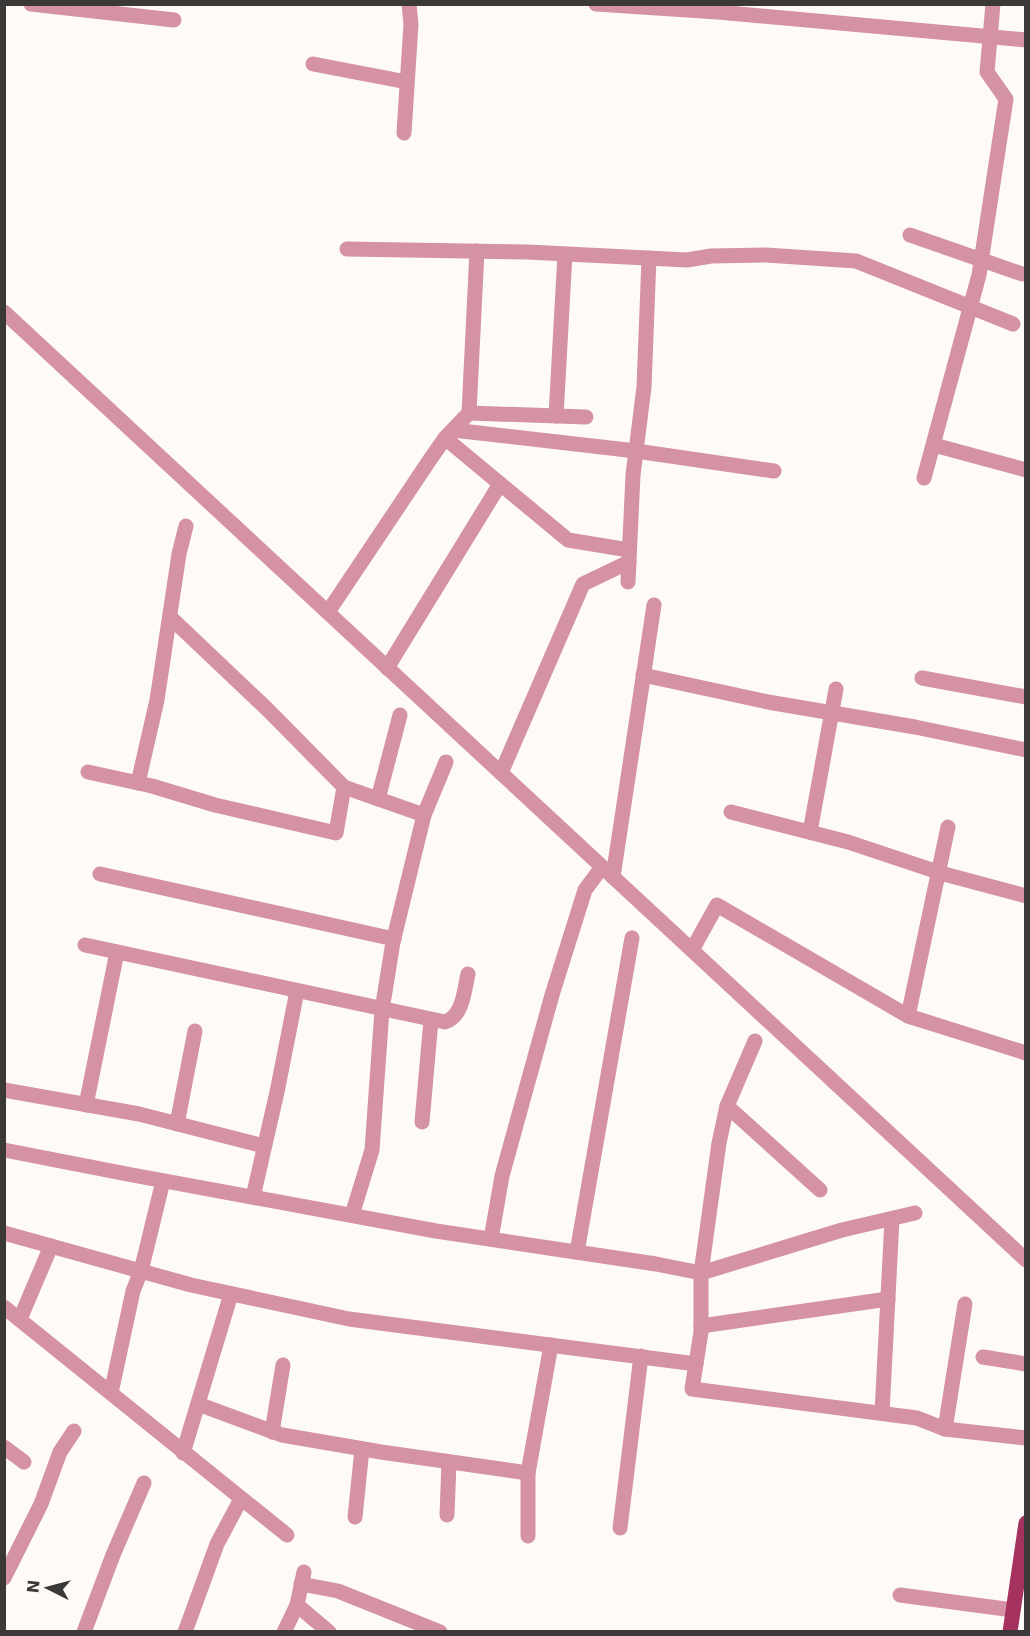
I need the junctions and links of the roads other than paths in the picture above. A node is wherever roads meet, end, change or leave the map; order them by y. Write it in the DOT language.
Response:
graph roads {
  1 [pos="31,4"];
  2 [pos="409,4"];
  3 [pos="596,4"];
  4 [pos="993,4"];
  5 [pos="174,20"];
  6 [pos="990,36"];
  7 [pos="1026,40"];
  8 [pos="313,64"];
  9 [pos="407,82"];
  10 [pos="404,133"];
  11 [pos="910,235"];
  12 [pos="347,249"];
  13 [pos="477,251"];
  14 [pos="565,254"];
  15 [pos="649,258"];
  16 [pos="981,260"];
  17 [pos="1022,274"];
  18 [pos="971,307"];
  19 [pos="4,312"];
  20 [pos="1013,324"];
  21 [pos="469,413"];
  22 [pos="556,416"];
  23 [pos="586,417"];
  24 [pos="449,434"];
  25 [pos="934,445"];
  26 [pos="636,451"];
  27 [pos="1026,470"];
  28 [pos="774,471"];
  29 [pos="924,478"];
  30 [pos="500,484"];
  31 [pos="186,526"];
  32 [pos="629,556"];
  33 [pos="628,582"];
  34 [pos="654,605"];
  35 [pos="328,612"];
  36 [pos="170,617"];
  37 [pos="387,668"];
  38 [pos="643,675"];
  39 [pos="922,678"];
  40 [pos="836,689"];
  41 [pos="1026,697"];
  42 [pos="832,713"];
  43 [pos="400,715"];
  44 [pos="1026,750"];
  45 [pos="446,762"];
  46 [pos="88,772"];
  47 [pos="501,773"];
  48 [pos="138,783"];
  49 [pos="344,787"];
  50 [pos="378,799"];
  51 [pos="731,812"];
  52 [pos="424,814"];
  53 [pos="948,827"];
  54 [pos="810,832"];
  55 [pos="608,872"];
  56 [pos="938,872"];
  57 [pos="100,874"];
  58 [pos="1026,896"];
  59 [pos="632,938"];
  60 [pos="394,939"];
  61 [pos="85,945"];
  62 [pos="692,950"];
  63 [pos="117,952"];
  64 [pos="468,974"];
  65 [pos="297,991"];
  66 [pos="382,1010"];
  67 [pos="908,1016"];
  68 [pos="430,1020"];
  69 [pos="195,1031"];
  70 [pos="755,1041"];
  71 [pos="1026,1053"];
  72 [pos="4,1090"];
  73 [pos="86,1105"];
  74 [pos="727,1106"];
  75 [pos="422,1122"];
  76 [pos="177,1124"];
  77 [pos="264,1146"];
  78 [pos="4,1150"];
  79 [pos="163,1181"];
  80 [pos="820,1190"];
  81 [pos="253,1197"];
  82 [pos="915,1213"];
  83 [pos="352,1215"];
  84 [pos="892,1218"];
  85 [pos="4,1233"];
  86 [pos="491,1239"];
  87 [pos="51,1246"];
  88 [pos="578,1252"];
  89 [pos="1026,1260"];
  90 [pos="141,1271"];
  91 [pos="701,1273"];
  92 [pos="231,1294"];
  93 [pos="888,1299"];
  94 [pos="964,1304"];
  95 [pos="4,1307"];
  96 [pos="20,1319"];
  97 [pos="701,1326"];
  98 [pos="550,1345"];
  99 [pos="642,1356"];
  100 [pos="983,1357"];
  101 [pos="696,1364"];
  102 [pos="1026,1364"];
  103 [pos="283,1365"];
  104 [pos="111,1393"];
  105 [pos="198,1404"];
  106 [pos="882,1413"];
  107 [pos="945,1429"];
  108 [pos="74,1431"];
  109 [pos="273,1432"];
  110 [pos="1026,1438"];
  111 [pos="4,1447"];
  112 [pos="362,1449"];
  113 [pos="183,1453"];
  114 [pos="24,1462"];
  115 [pos="449,1462"];
  116 [pos="528,1473"];
  117 [pos="144,1483"];
  118 [pos="241,1499"];
  119 [pos="447,1515"];
  120 [pos="355,1517"];
  121 [pos="1026,1523"];
  122 [pos="620,1528"];
  123 [pos="286,1535"];
  124 [pos="528,1536"];
  125 [pos="4,1578"];
  126 [pos="900,1595"];
  127 [pos="297,1605"];
  128 [pos="1013,1610"];
  129 [pos="84,1632"];
  130 [pos="185,1632"];
  131 [pos="284,1632"];
  132 [pos="329,1632"];
  133 [pos="440,1632"];
  134 [pos="1010,1632"];
  1 -- 5 [label="street"];
  2 -- 9 [label="street"];
  3 -- 6 [label="street"];
  4 -- 6 [label="street"];
  6 -- 7 [label="street"];
  6 -- 16 [label="street"];
  8 -- 9 [label="street"];
  9 -- 10 [label="street"];
  11 -- 16 [label="street"];
  12 -- 13 [label="street"];
  13 -- 14 [label="street"];
  13 -- 21 [label="street"];
  14 -- 15 [label="street"];
  14 -- 22 [label="street"];
  15 -- 18 [label="street"];
  15 -- 26 [label="street"];
  16 -- 17 [label="street"];
  16 -- 18 [label="street"];
  18 -- 20 [label="street"];
  18 -- 25 [label="street"];
  19 -- 35 [label="street"];
  21 -- 22 [label="street"];
  21 -- 24 [label="street"];
  22 -- 23 [label="street"];
  24 -- 26 [label="street"];
  24 -- 30 [label="street"];
  24 -- 35 [label="street"];
  25 -- 27 [label="street"];
  25 -- 29 [label="street"];
  26 -- 28 [label="street"];
  26 -- 32 [label="street"];
  30 -- 32 [label="street"];
  30 -- 37 [label="street"];
  31 -- 36 [label="street"];
  32 -- 33 [label="street"];
  32 -- 47 [label="street"];
  34 -- 38 [label="street"];
  35 -- 37 [label="street"];
  36 -- 48 [label="street"];
  36 -- 49 [label="street"];
  37 -- 47 [label="street"];
  38 -- 42 [label="street"];
  38 -- 55 [label="street"];
  39 -- 41 [label="street"];
  40 -- 42 [label="street"];
  42 -- 44 [label="street"];
  42 -- 54 [label="street"];
  43 -- 50 [label="street"];
  45 -- 52 [label="street"];
  46 -- 48 [label="street"];
  47 -- 55 [label="street"];
  48 -- 49 [label="street"];
  49 -- 50 [label="street"];
  50 -- 52 [label="street"];
  51 -- 54 [label="street"];
  52 -- 60 [label="street"];
  53 -- 56 [label="street"];
  54 -- 56 [label="street"];
  55 -- 62 [label="street"];
  55 -- 86 [label="street"];
  56 -- 58 [label="street"];
  56 -- 67 [label="street"];
  57 -- 60 [label="street"];
  59 -- 88 [label="street"];
  60 -- 66 [label="street"];
  61 -- 63 [label="street"];
  62 -- 67 [label="street"];
  62 -- 89 [label="street"];
  63 -- 65 [label="street"];
  63 -- 73 [label="street"];
  64 -- 68 [label="street"];
  65 -- 66 [label="street"];
  65 -- 77 [label="street"];
  66 -- 68 [label="street"];
  66 -- 83 [label="street"];
  67 -- 71 [label="street"];
  68 -- 75 [label="street"];
  69 -- 76 [label="street"];
  70 -- 74 [label="street"];
  72 -- 73 [label="street"];
  73 -- 76 [label="street"];
  74 -- 80 [label="street"];
  74 -- 91 [label="street"];
  76 -- 77 [label="street"];
  77 -- 81 [label="street"];
  78 -- 79 [label="street"];
  79 -- 81 [label="street"];
  79 -- 90 [label="street"];
  81 -- 83 [label="street"];
  82 -- 84 [label="street"];
  83 -- 86 [label="street"];
  84 -- 91 [label="street"];
  84 -- 93 [label="street"];
  85 -- 87 [label="street"];
  86 -- 88 [label="street"];
  87 -- 90 [label="street"];
  87 -- 96 [label="street"];
  88 -- 91 [label="street"];
  90 -- 92 [label="street"];
  90 -- 104 [label="street"];
  91 -- 97 [label="street"];
  92 -- 98 [label="street"];
  92 -- 105 [label="street"];
  93 -- 97 [label="street"];
  93 -- 106 [label="street"];
  94 -- 107 [label="street"];
  95 -- 96 [label="street"];
  96 -- 104 [label="street"];
  97 -- 101 [label="street"];
  98 -- 99 [label="street"];
  98 -- 116 [label="street"];
  99 -- 101 [label="street"];
  99 -- 122 [label="street"];
  100 -- 102 [label="street"];
  101 -- 106 [label="street"];
  103 -- 109 [label="street"];
  104 -- 113 [label="street"];
  105 -- 109 [label="street"];
  105 -- 113 [label="street"];
  106 -- 107 [label="street"];
  107 -- 110 [label="street"];
  108 -- 125 [label="street"];
  109 -- 112 [label="street"];
  111 -- 114 [label="street"];
  112 -- 115 [label="street"];
  112 -- 120 [label="street"];
  113 -- 118 [label="street"];
  115 -- 116 [label="street"];
  115 -- 119 [label="street"];
  116 -- 124 [label="street"];
  117 -- 129 [label="street"];
  118 -- 123 [label="street"];
  118 -- 130 [label="street"];
  121 -- 128 [label="main road"];
  126 -- 128 [label="street"];
  127 -- 131 [label="street"];
  127 -- 132 [label="street"];
  127 -- 133 [label="street"];
  128 -- 134 [label="main road"];
}
